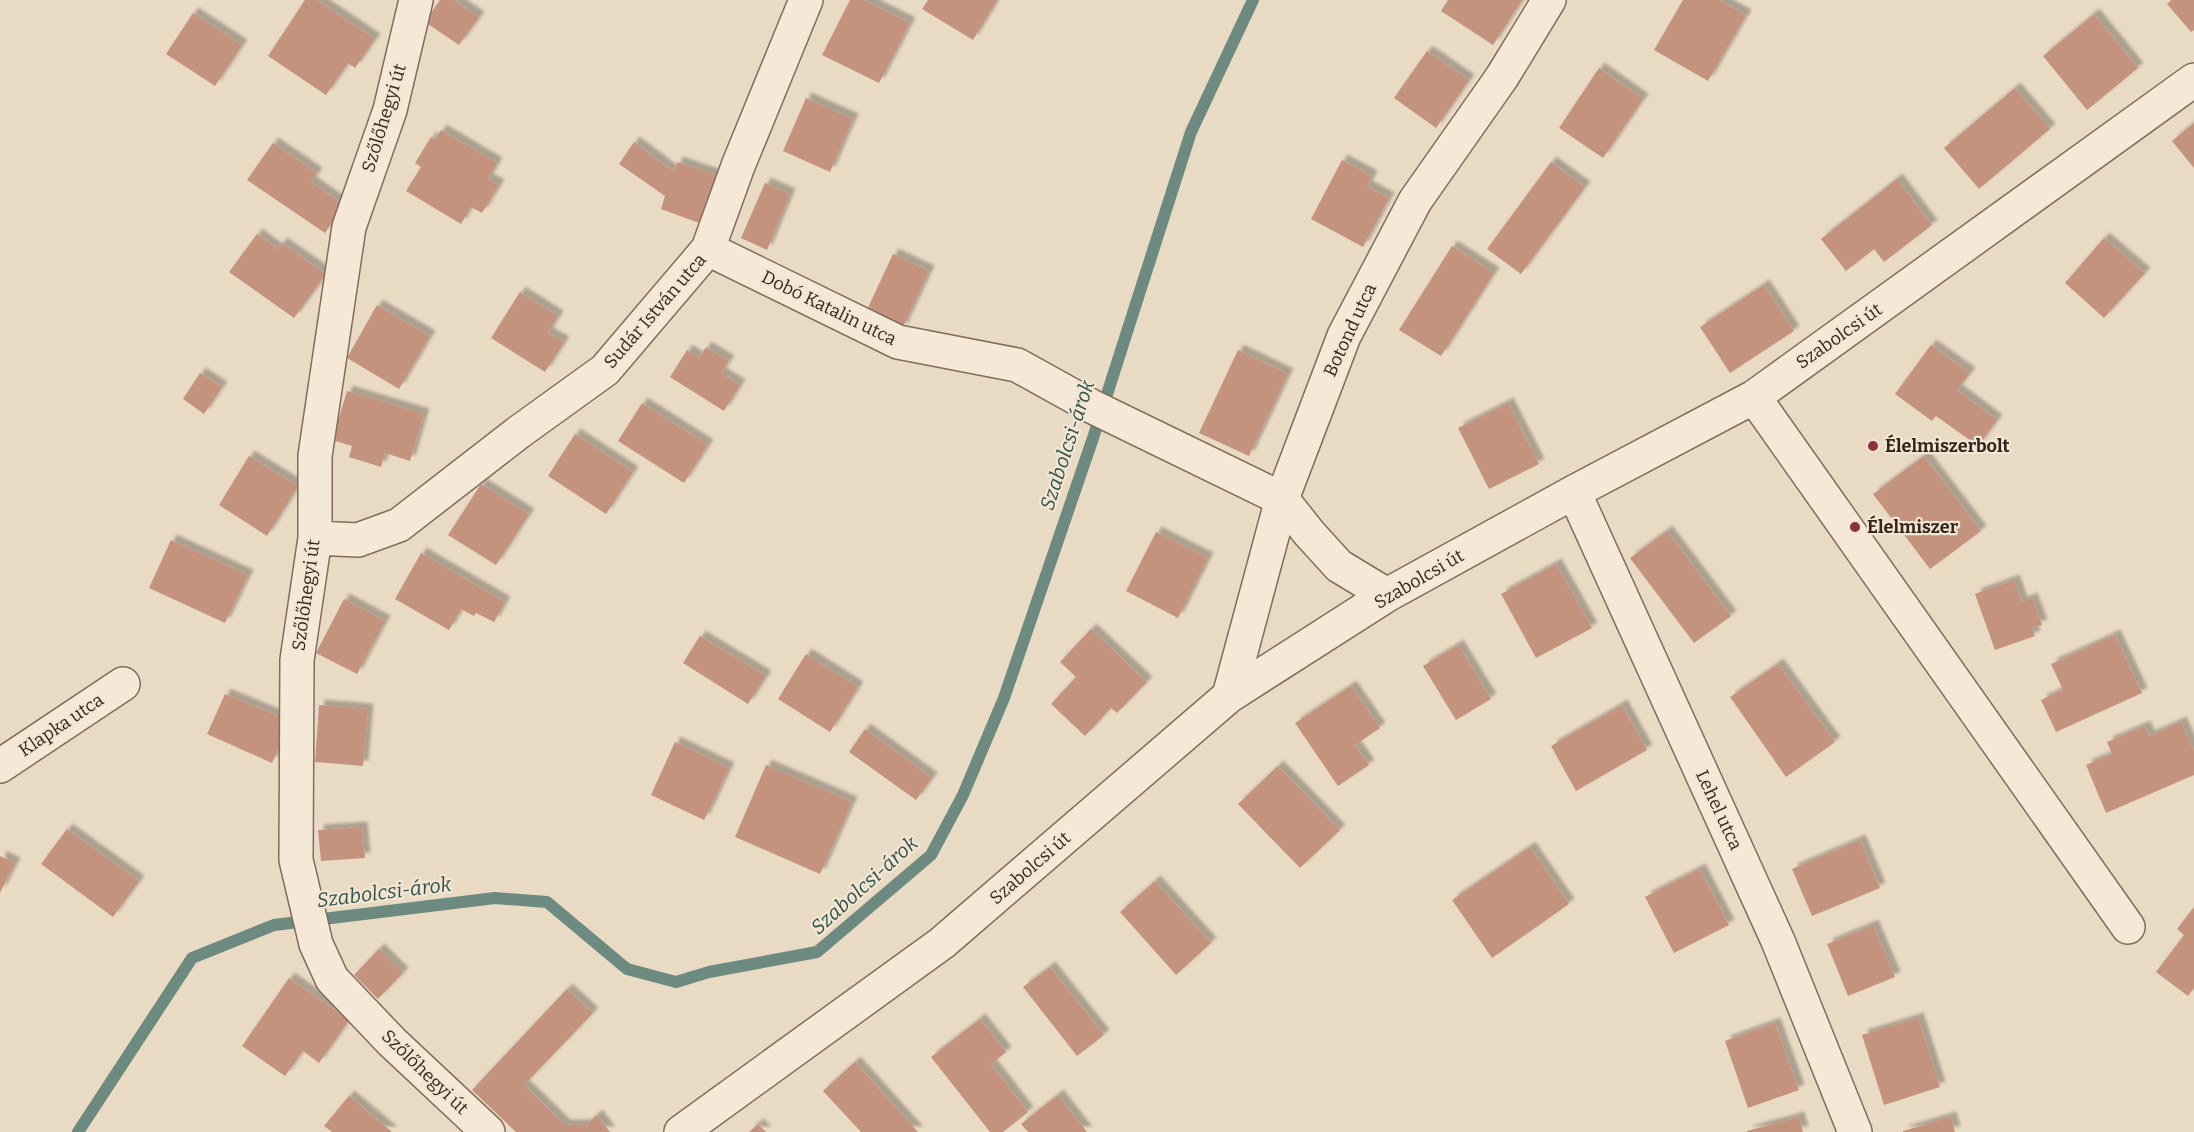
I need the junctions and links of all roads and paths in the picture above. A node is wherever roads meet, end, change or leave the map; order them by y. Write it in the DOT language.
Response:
graph roads {
  1 [pos="416,0"];
  2 [pos="806,0"];
  3 [pos="1550,0"];
  4 [pos="2194,80"];
  5 [pos="708,249"];
  6 [pos="1754,397"];
  7 [pos="1574,492"];
  8 [pos="1282,499"];
  9 [pos="315,538"];
  10 [pos="1387,595"];
  11 [pos="123,684"];
  12 [pos="1229,696"];
  13 [pos="0,766"];
  14 [pos="2128,927"];
  15 [pos="488,1132"];
  16 [pos="681,1132"];
  17 [pos="1855,1132"];
  1 -- 9 [label="street, Szőlőhegyi út"];
  2 -- 5 [label="street, Sudár István utca"];
  3 -- 8 [label="street, Botond utca"];
  4 -- 6 [label="street, Szabolcsi út"];
  5 -- 8 [label="street, Dobó Katalin utca"];
  5 -- 9 [label="street, Sudár István utca"];
  6 -- 7 [label="street, Szabolcsi út"];
  6 -- 14 [label="street"];
  7 -- 10 [label="street, Szabolcsi út"];
  7 -- 17 [label="street, Lehel utca"];
  8 -- 10 [label="street"];
  8 -- 12 [label="street, Botond utca"];
  9 -- 15 [label="street, Szőlőhegyi út"];
  10 -- 12 [label="street, Szabolcsi út"];
  11 -- 13 [label="street, Klapka utca"];
  12 -- 16 [label="street, Szabolcsi út"];
}
